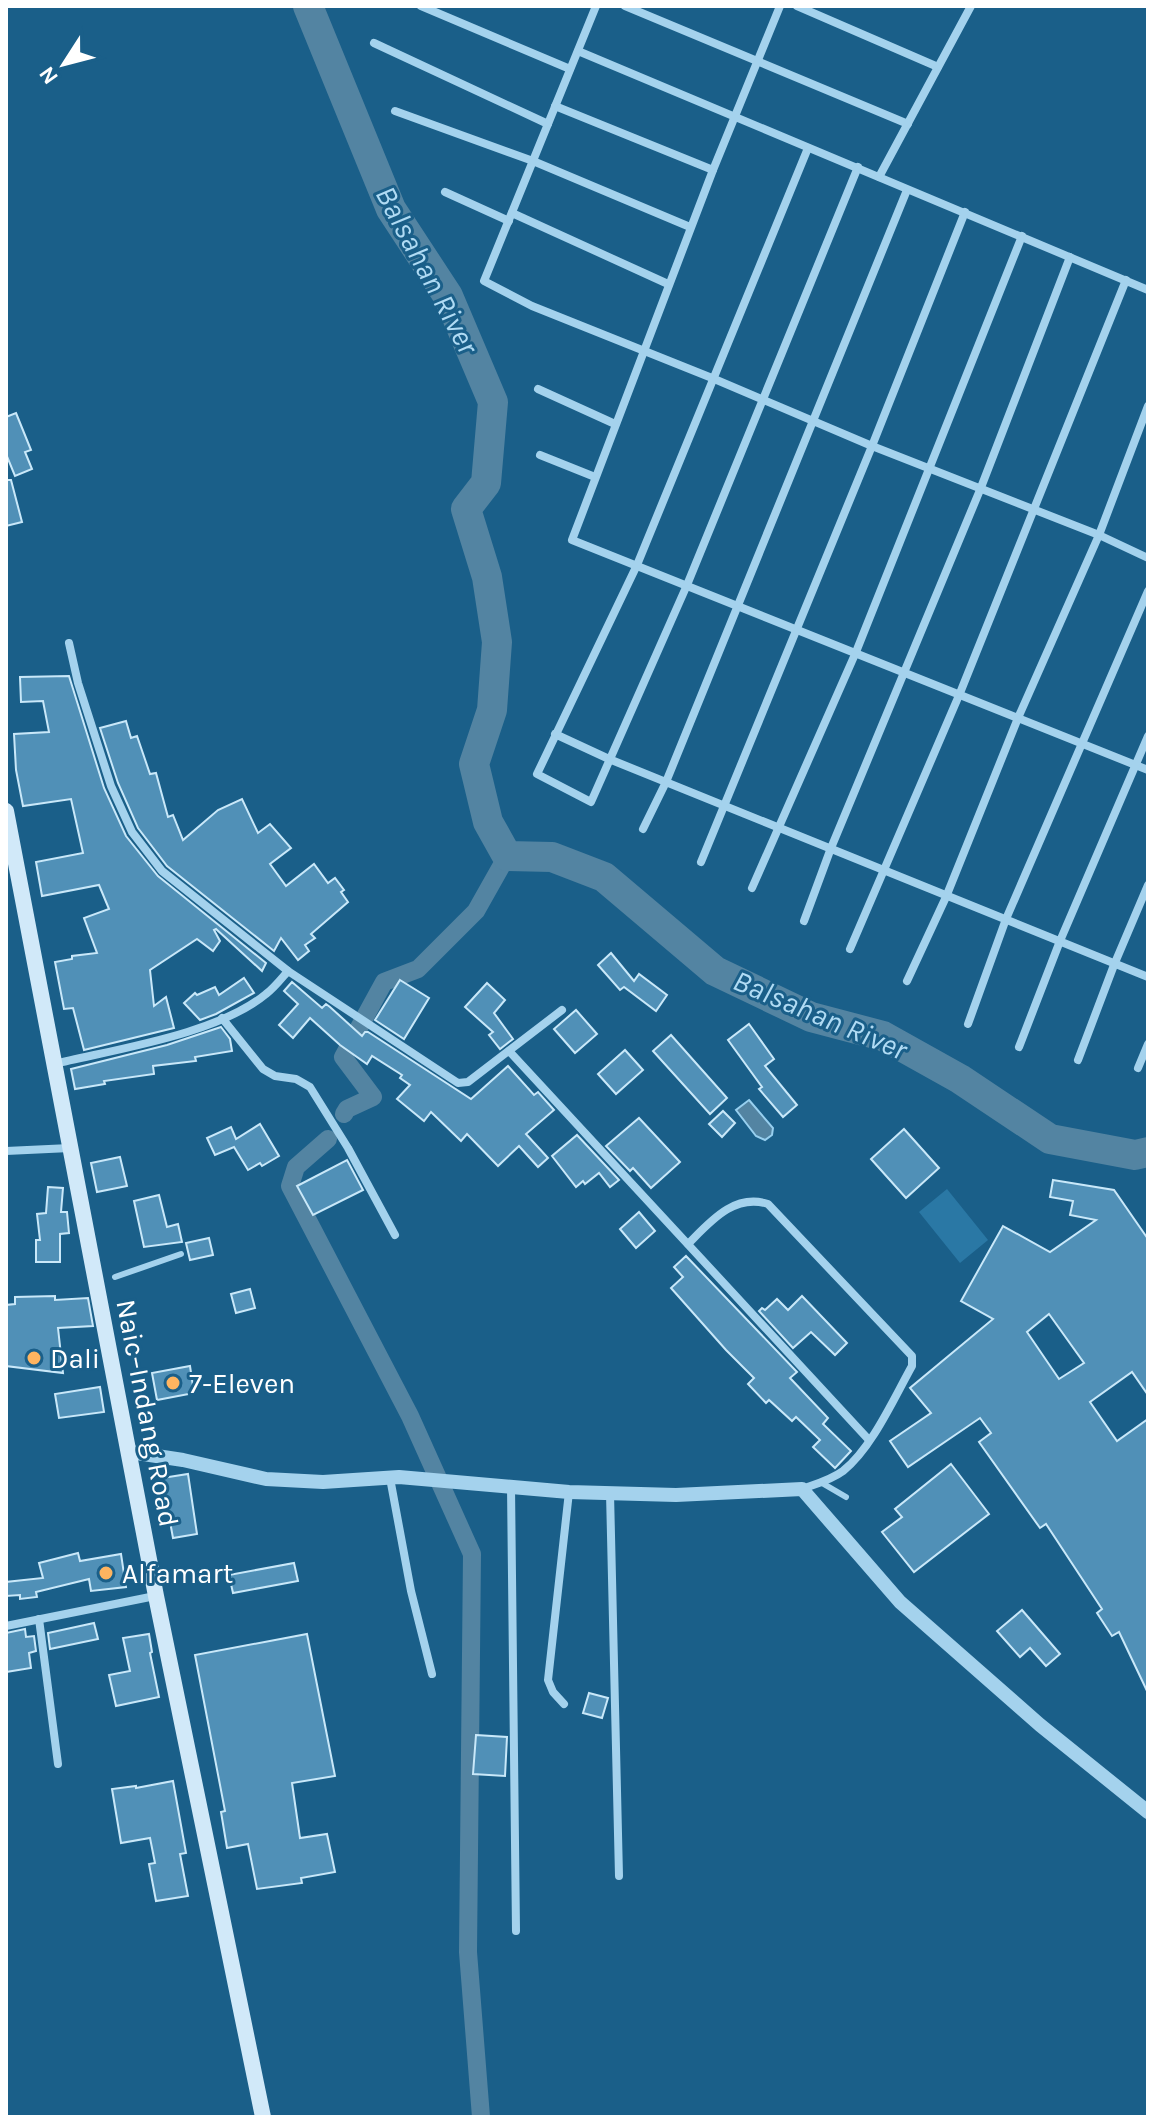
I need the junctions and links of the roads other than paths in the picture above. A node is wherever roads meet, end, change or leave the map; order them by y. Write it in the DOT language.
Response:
graph roads {
  1 [pos="421,6"];
  2 [pos="596,6"];
  3 [pos="625,6"];
  4 [pos="780,6"];
  5 [pos="797,6"];
  6 [pos="967,7"];
  7 [pos="374,43"];
  8 [pos="578,51"];
  9 [pos="757,60"];
  10 [pos="938,67"];
  11 [pos="570,69"];
  12 [pos="555,106"];
  13 [pos="395,111"];
  14 [pos="734,116"];
  15 [pos="548,124"];
  16 [pos="908,124"];
  17 [pos="808,148"];
  18 [pos="533,161"];
  19 [pos="858,167"];
  20 [pos="713,170"];
  21 [pos="879,177"];
  22 [pos="907,190"];
  23 [pos="445,192"];
  24 [pos="965,212"];
  25 [pos="510,217"];
  26 [pos="690,227"];
  27 [pos="1022,236"];
  28 [pos="1070,257"];
  29 [pos="1126,280"];
  30 [pos="668,284"];
  31 [pos="1148,290"];
  32 [pos="642,351"];
  33 [pos="712,378"];
  34 [pos="538,389"];
  35 [pos="762,400"];
  36 [pos="1148,406"];
  37 [pos="814,422"];
  38 [pos="615,424"];
  39 [pos="872,446"];
  40 [pos="540,455"];
  41 [pos="930,469"];
  42 [pos="595,477"];
  43 [pos="980,490"];
  44 [pos="1034,512"];
  45 [pos="1099,535"];
  46 [pos="1148,558"];
  47 [pos="637,565"];
  48 [pos="687,585"];
  49 [pos="1148,591"];
  50 [pos="739,606"];
  51 [pos="796,630"];
  52 [pos="69,643"];
  53 [pos="856,652"];
  54 [pos="905,671"];
  55 [pos="960,693"];
  56 [pos="1018,718"];
  57 [pos="555,734"];
  58 [pos="1148,736"];
  59 [pos="1082,743"];
  60 [pos="609,759"];
  61 [pos="1136,765"];
  62 [pos="1148,770"];
  63 [pos="666,782"];
  64 [pos="725,805"];
  65 [pos="6,811"];
  66 [pos="780,828"];
  67 [pos="643,829"];
  68 [pos="831,848"];
  69 [pos="701,862"];
  70 [pos="885,870"];
  71 [pos="1148,885"];
  72 [pos="752,888"];
  73 [pos="946,897"];
  74 [pos="1006,919"];
  75 [pos="804,921"];
  76 [pos="1060,941"];
  77 [pos="850,949"];
  78 [pos="1114,965"];
  79 [pos="288,971"];
  80 [pos="1148,977"];
  81 [pos="907,981"];
  82 [pos="562,1010"];
  83 [pos="222,1018"];
  84 [pos="968,1024"];
  85 [pos="1148,1044"];
  86 [pos="1019,1047"];
  87 [pos="509,1051"];
  88 [pos="1078,1060"];
  89 [pos="54,1064"];
  90 [pos="1138,1068"];
  91 [pos="70,1148"];
  92 [pos="6,1151"];
  93 [pos="395,1235"];
  94 [pos="688,1244"];
  95 [pos="181,1254"];
  96 [pos="107,1279"];
  97 [pos="869,1440"];
  98 [pos="130,1452"];
  99 [pos="394,1477"];
  100 [pos="822,1483"];
  101 [pos="511,1487"];
  102 [pos="802,1489"];
  103 [pos="569,1492"];
  104 [pos="610,1493"];
  105 [pos="846,1497"];
  106 [pos="156,1596"];
  107 [pos="39,1619"];
  108 [pos="6,1626"];
  109 [pos="432,1674"];
  110 [pos="564,1704"];
  111 [pos="58,1764"];
  112 [pos="1148,1812"];
  113 [pos="619,1876"];
  114 [pos="516,1931"];
  115 [pos="263,2117"];
  1 -- 11 [label="street"];
  2 -- 8 [label="street"];
  3 -- 9 [label="street"];
  4 -- 9 [label="street"];
  5 -- 10 [label="street"];
  6 -- 10 [label="street"];
  7 -- 15 [label="street"];
  8 -- 11 [label="street"];
  8 -- 14 [label="street"];
  9 -- 14 [label="street"];
  9 -- 16 [label="street"];
  10 -- 16 [label="street"];
  11 -- 12 [label="street"];
  12 -- 15 [label="street"];
  12 -- 20 [label="street"];
  13 -- 18 [label="street"];
  14 -- 17 [label="street"];
  14 -- 20 [label="street"];
  15 -- 18 [label="street"];
  16 -- 21 [label="street"];
  17 -- 19 [label="street"];
  17 -- 33 [label="street"];
  18 -- 25 [label="street"];
  18 -- 26 [label="street"];
  19 -- 21 [label="street"];
  19 -- 35 [label="street"];
  20 -- 26 [label="street"];
  21 -- 22 [label="street"];
  22 -- 24 [label="street"];
  22 -- 37 [label="street"];
  23 -- 25 [label="street"];
  24 -- 27 [label="street"];
  24 -- 39 [label="street"];
  25 -- 30 [label="street"];
  25 -- 32 [label="street"];
  26 -- 30 [label="street"];
  27 -- 28 [label="street"];
  27 -- 41 [label="street"];
  28 -- 29 [label="street"];
  28 -- 43 [label="street"];
  29 -- 31 [label="street"];
  29 -- 44 [label="street"];
  30 -- 32 [label="street"];
  32 -- 33 [label="street"];
  32 -- 38 [label="street"];
  33 -- 35 [label="street"];
  33 -- 47 [label="street"];
  34 -- 38 [label="street"];
  35 -- 37 [label="street"];
  35 -- 48 [label="street"];
  36 -- 45 [label="street"];
  37 -- 39 [label="street"];
  37 -- 50 [label="street"];
  38 -- 42 [label="street"];
  39 -- 41 [label="street"];
  39 -- 51 [label="street"];
  40 -- 42 [label="street"];
  41 -- 43 [label="street"];
  41 -- 53 [label="street"];
  42 -- 47 [label="street"];
  43 -- 44 [label="street"];
  43 -- 54 [label="street"];
  44 -- 45 [label="street"];
  44 -- 55 [label="street"];
  45 -- 46 [label="street"];
  45 -- 56 [label="street"];
  47 -- 48 [label="street"];
  47 -- 57 [label="street"];
  48 -- 50 [label="street"];
  48 -- 60 [label="street"];
  49 -- 59 [label="street"];
  50 -- 51 [label="street"];
  50 -- 63 [label="street"];
  51 -- 53 [label="street"];
  51 -- 64 [label="street"];
  52 -- 79 [label="street"];
  53 -- 54 [label="street"];
  53 -- 66 [label="street"];
  54 -- 55 [label="street"];
  54 -- 68 [label="street"];
  55 -- 56 [label="street"];
  55 -- 70 [label="street"];
  56 -- 59 [label="street"];
  56 -- 73 [label="street"];
  57 -- 60 [label="street"];
  57 -- 60 [label="street"];
  58 -- 61 [label="street"];
  59 -- 61 [label="street"];
  59 -- 74 [label="street"];
  60 -- 63 [label="street"];
  61 -- 62 [label="street"];
  61 -- 76 [label="street"];
  63 -- 64 [label="street"];
  63 -- 67 [label="street"];
  64 -- 66 [label="street"];
  64 -- 69 [label="street"];
  65 -- 89 [label="main road, Naic–Indang Road"];
  66 -- 68 [label="street"];
  66 -- 72 [label="street"];
  68 -- 70 [label="street"];
  68 -- 75 [label="street"];
  70 -- 73 [label="street"];
  70 -- 77 [label="street"];
  71 -- 78 [label="street"];
  73 -- 74 [label="street"];
  73 -- 81 [label="street"];
  74 -- 76 [label="street"];
  74 -- 84 [label="street"];
  76 -- 78 [label="street"];
  76 -- 86 [label="street"];
  78 -- 80 [label="street"];
  78 -- 88 [label="street"];
  79 -- 83 [label="street"];
  79 -- 87 [label="street"];
  82 -- 87 [label="street"];
  83 -- 89 [label="street"];
  83 -- 93 [label="street"];
  85 -- 90 [label="street"];
  87 -- 94 [label="street"];
  89 -- 91 [label="main road, Naic–Indang Road"];
  91 -- 92 [label="street"];
  91 -- 96 [label="main road, Naic–Indang Road"];
  94 -- 97 [label="street"];
  94 -- 97 [label="street"];
  95 -- 96 [label="lane"];
  96 -- 98 [label="main road, Naic–Indang Road"];
  97 -- 100 [label="street"];
  98 -- 99 [label="street"];
  98 -- 106 [label="main road, Naic–Indang Road"];
  99 -- 101 [label="street"];
  99 -- 109 [label="street"];
  100 -- 102 [label="street"];
  100 -- 105 [label="lane"];
  101 -- 103 [label="street"];
  101 -- 114 [label="street"];
  102 -- 104 [label="street"];
  102 -- 112 [label="street"];
  103 -- 104 [label="street"];
  103 -- 110 [label="street"];
  104 -- 113 [label="street"];
  106 -- 107 [label="street"];
  106 -- 115 [label="main road, Naic–Indang Road"];
  107 -- 108 [label="street"];
  107 -- 111 [label="street"];
}
